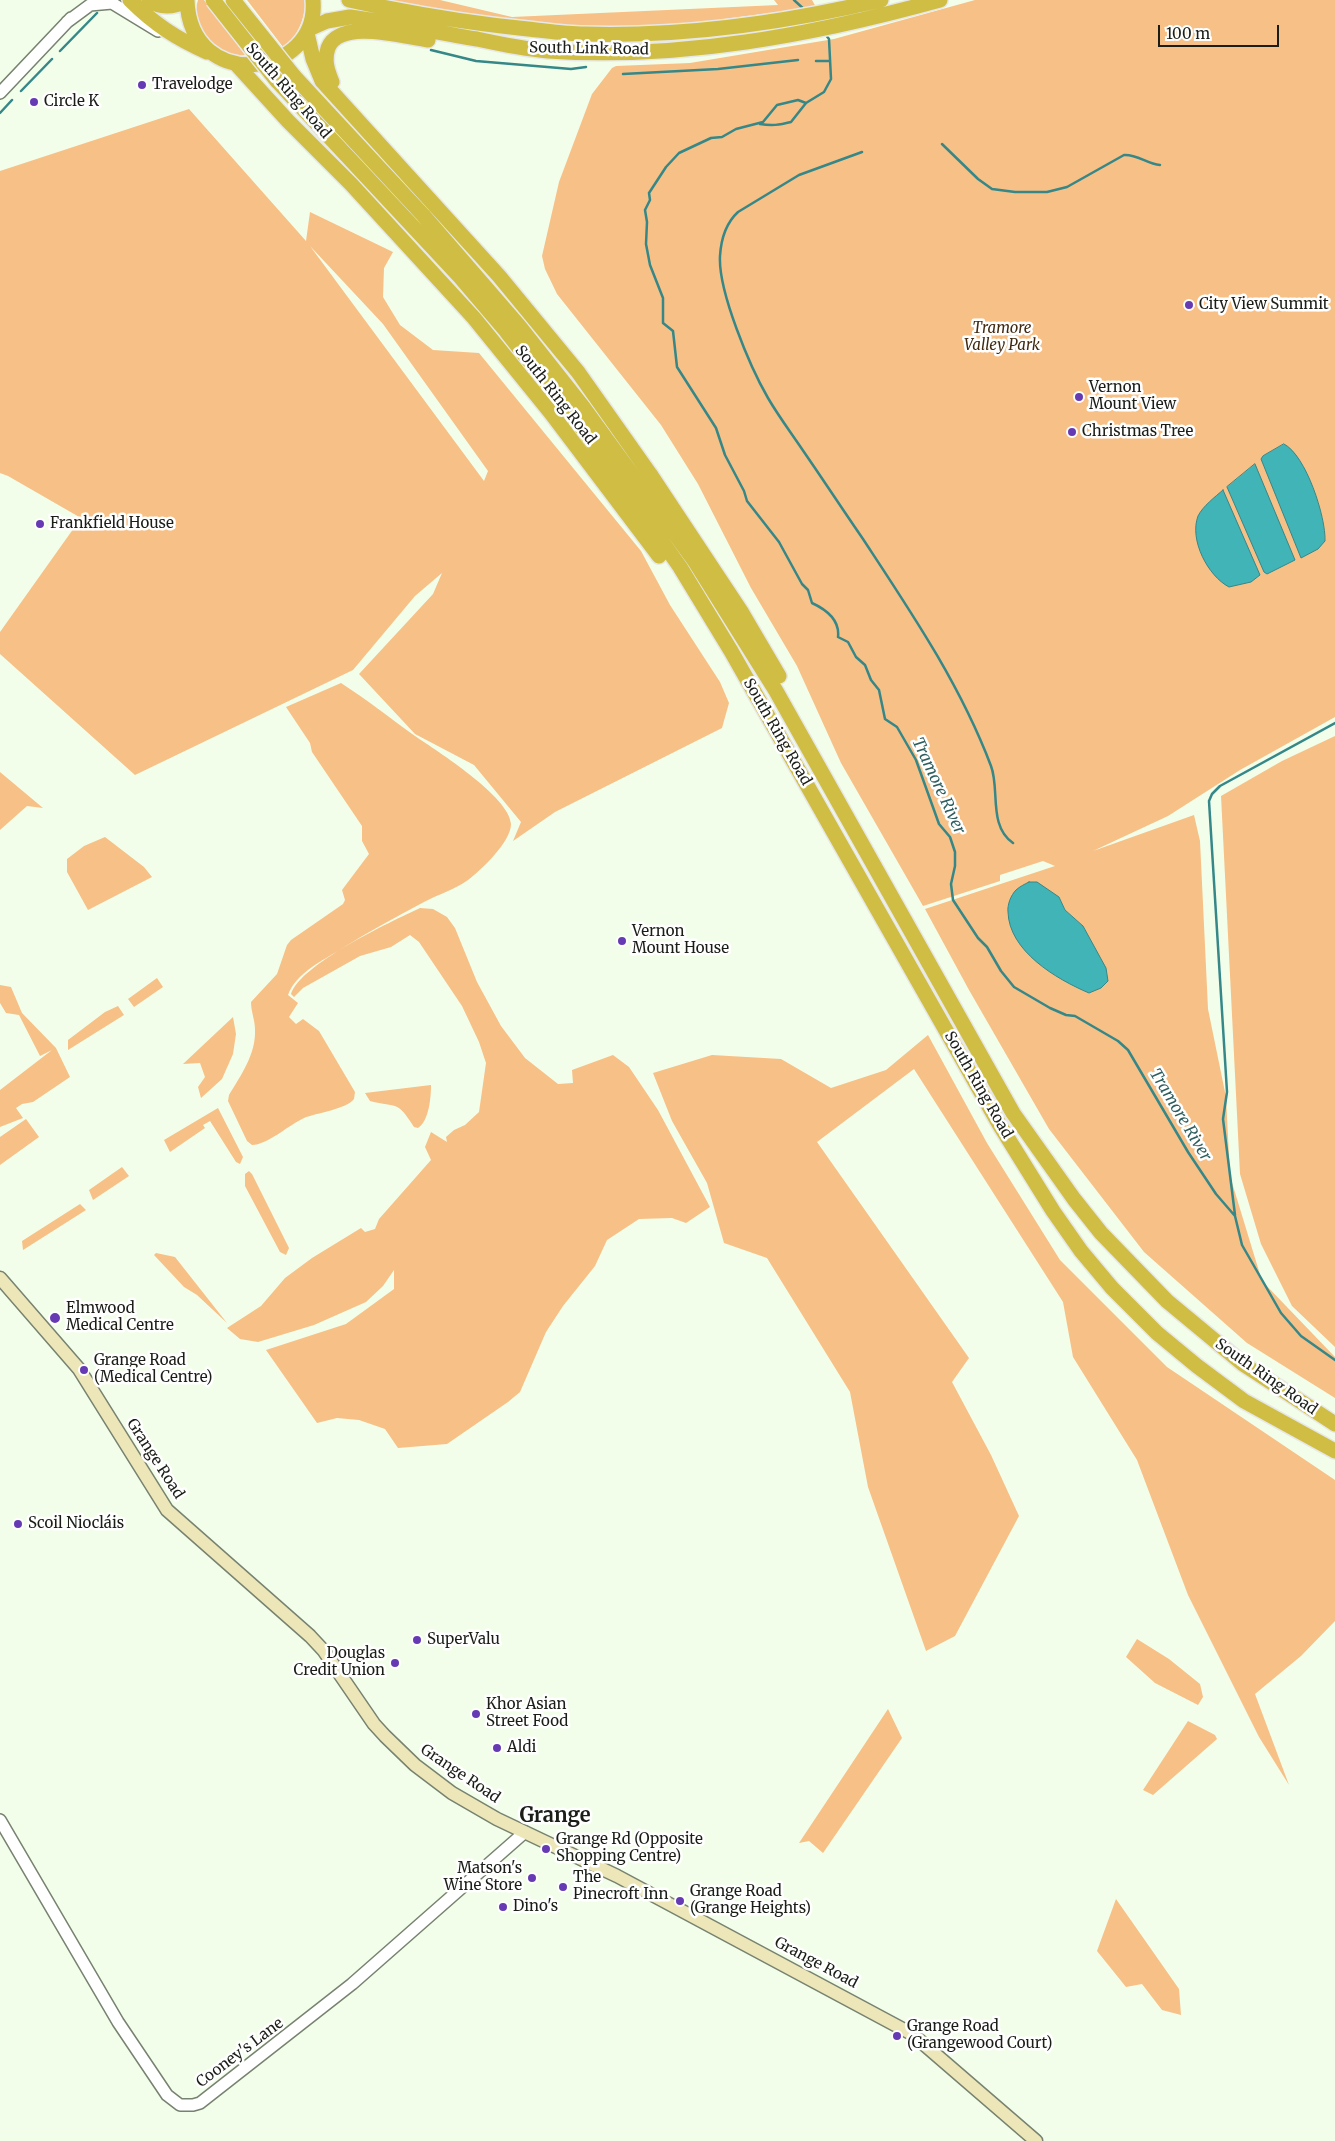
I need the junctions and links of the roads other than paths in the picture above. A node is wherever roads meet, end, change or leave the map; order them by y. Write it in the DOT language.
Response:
graph roads {
  1 [pos="84,0"];
  2 [pos="130,0"];
  3 [pos="149,0"];
  4 [pos="187,0"];
  5 [pos="214,0"];
  6 [pos="233,0"];
  7 [pos="313,0"];
  8 [pos="349,0"];
  9 [pos="880,0"];
  10 [pos="940,0"];
  11 [pos="67,22"];
  12 [pos="308,31"];
  13 [pos="180,40"];
  14 [pos="530,49"];
  15 [pos="214,54"];
  16 [pos="236,64"];
  17 [pos="0,93"];
  18 [pos="396,161"];
  19 [pos="650,474"];
  20 [pos="694,560"];
  21 [pos="731,651"];
  22 [pos="856,832"];
  23 [pos="0,1278"];
  24 [pos="1335,1424"];
  25 [pos="1335,1451"];
  26 [pos="0,1820"];
  27 [pos="526,1832"];
  28 [pos="1036,2141"];
  1 -- 11 [label="street"];
  2 -- 13 [label="highway"];
  3 -- 4 [label="highway"];
  4 -- 15 [label="highway"];
  5 -- 21 [label="highway, South Ring Road, bridge"];
  6 -- 20 [label="highway, South Ring Road, bridge"];
  7 -- 12 [label="highway"];
  8 -- 9 [label="highway"];
  10 -- 14 [label="highway, South Link Road"];
  11 -- 13 [label="street"];
  11 -- 17 [label="street"];
  12 -- 14 [label="highway, South Link Road"];
  12 -- 16 [label="highway"];
  12 -- 18 [label="highway"];
  13 -- 15 [label="highway"];
  14 -- 18 [label="highway"];
  15 -- 16 [label="highway"];
  16 -- 21 [label="highway"];
  18 -- 19 [label="highway"];
  19 -- 20 [label="highway"];
  19 -- 22 [label="highway"];
  20 -- 22 [label="highway, South Ring Road"];
  21 -- 25 [label="highway, South Ring Road"];
  22 -- 24 [label="highway, South Ring Road"];
  23 -- 27 [label="main road, Grange Road"];
  26 -- 27 [label="street, Cooney's Lane"];
  27 -- 28 [label="main road, Grange Road"];
}
